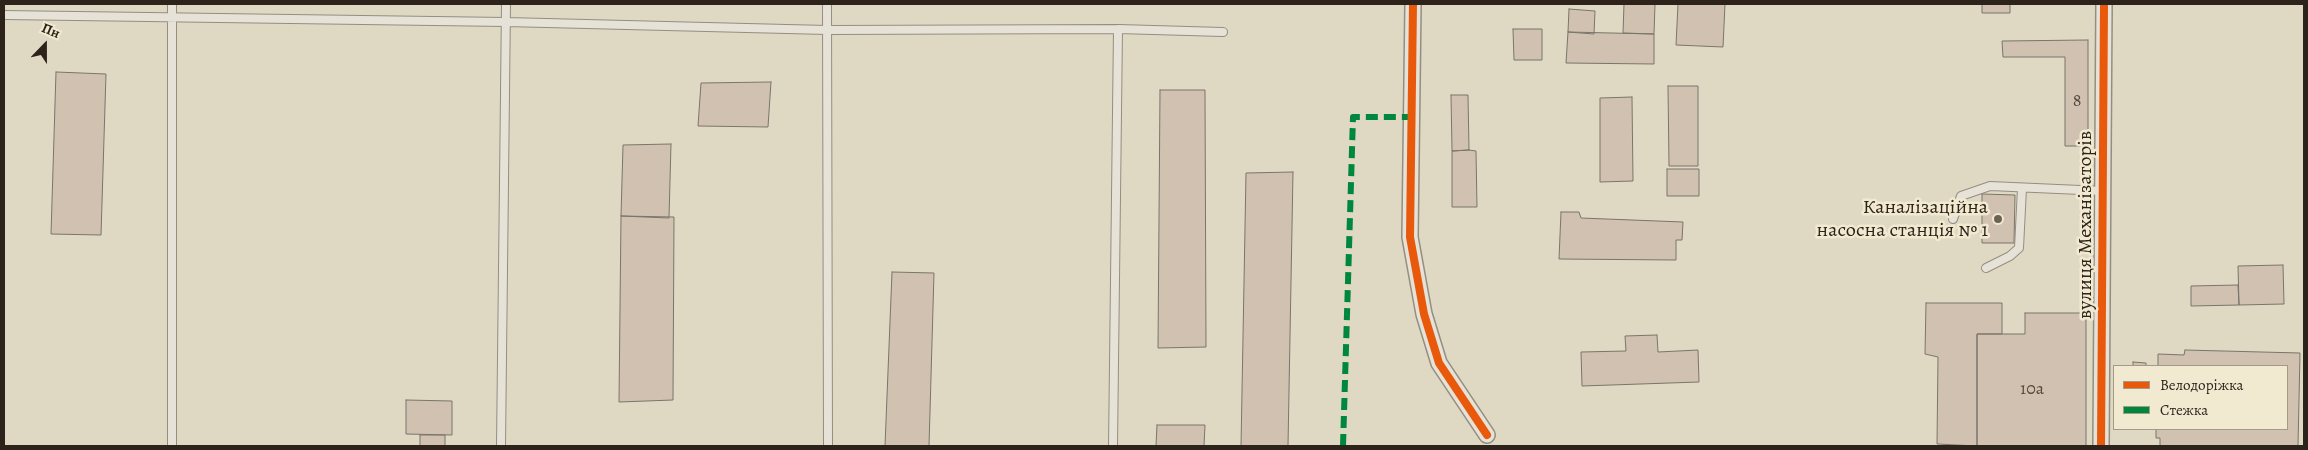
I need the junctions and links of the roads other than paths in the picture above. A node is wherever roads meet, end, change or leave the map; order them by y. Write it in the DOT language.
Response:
graph roads {
  1 [pos="172,4"];
  2 [pos="506,4"];
  3 [pos="827,4"];
  4 [pos="1413,4"];
  5 [pos="2104,4"];
  6 [pos="4,15"];
  7 [pos="172,18"];
  8 [pos="506,22"];
  9 [pos="1118,29"];
  10 [pos="827,30"];
  11 [pos="1223,32"];
  12 [pos="2022,188"];
  13 [pos="2103,191"];
  14 [pos="1953,219"];
  15 [pos="1986,268"];
  16 [pos="1487,435"];
  17 [pos="172,446"];
  18 [pos="501,446"];
  19 [pos="828,446"];
  20 [pos="1113,446"];
  21 [pos="2101,446"];
  1 -- 7 [label="lane"];
  2 -- 8 [label="lane"];
  3 -- 10 [label="lane"];
  4 -- 16 [label="street"];
  5 -- 13 [label="street, вулиця Механізаторів"];
  6 -- 7 [label="lane"];
  7 -- 8 [label="lane"];
  7 -- 17 [label="lane"];
  8 -- 10 [label="lane"];
  8 -- 18 [label="lane"];
  9 -- 10 [label="lane"];
  9 -- 11 [label="lane"];
  9 -- 20 [label="lane"];
  10 -- 19 [label="lane"];
  12 -- 13 [label="lane"];
  12 -- 14 [label="lane"];
  12 -- 15 [label="lane"];
  13 -- 21 [label="street, вулиця Механізаторів"];
}
